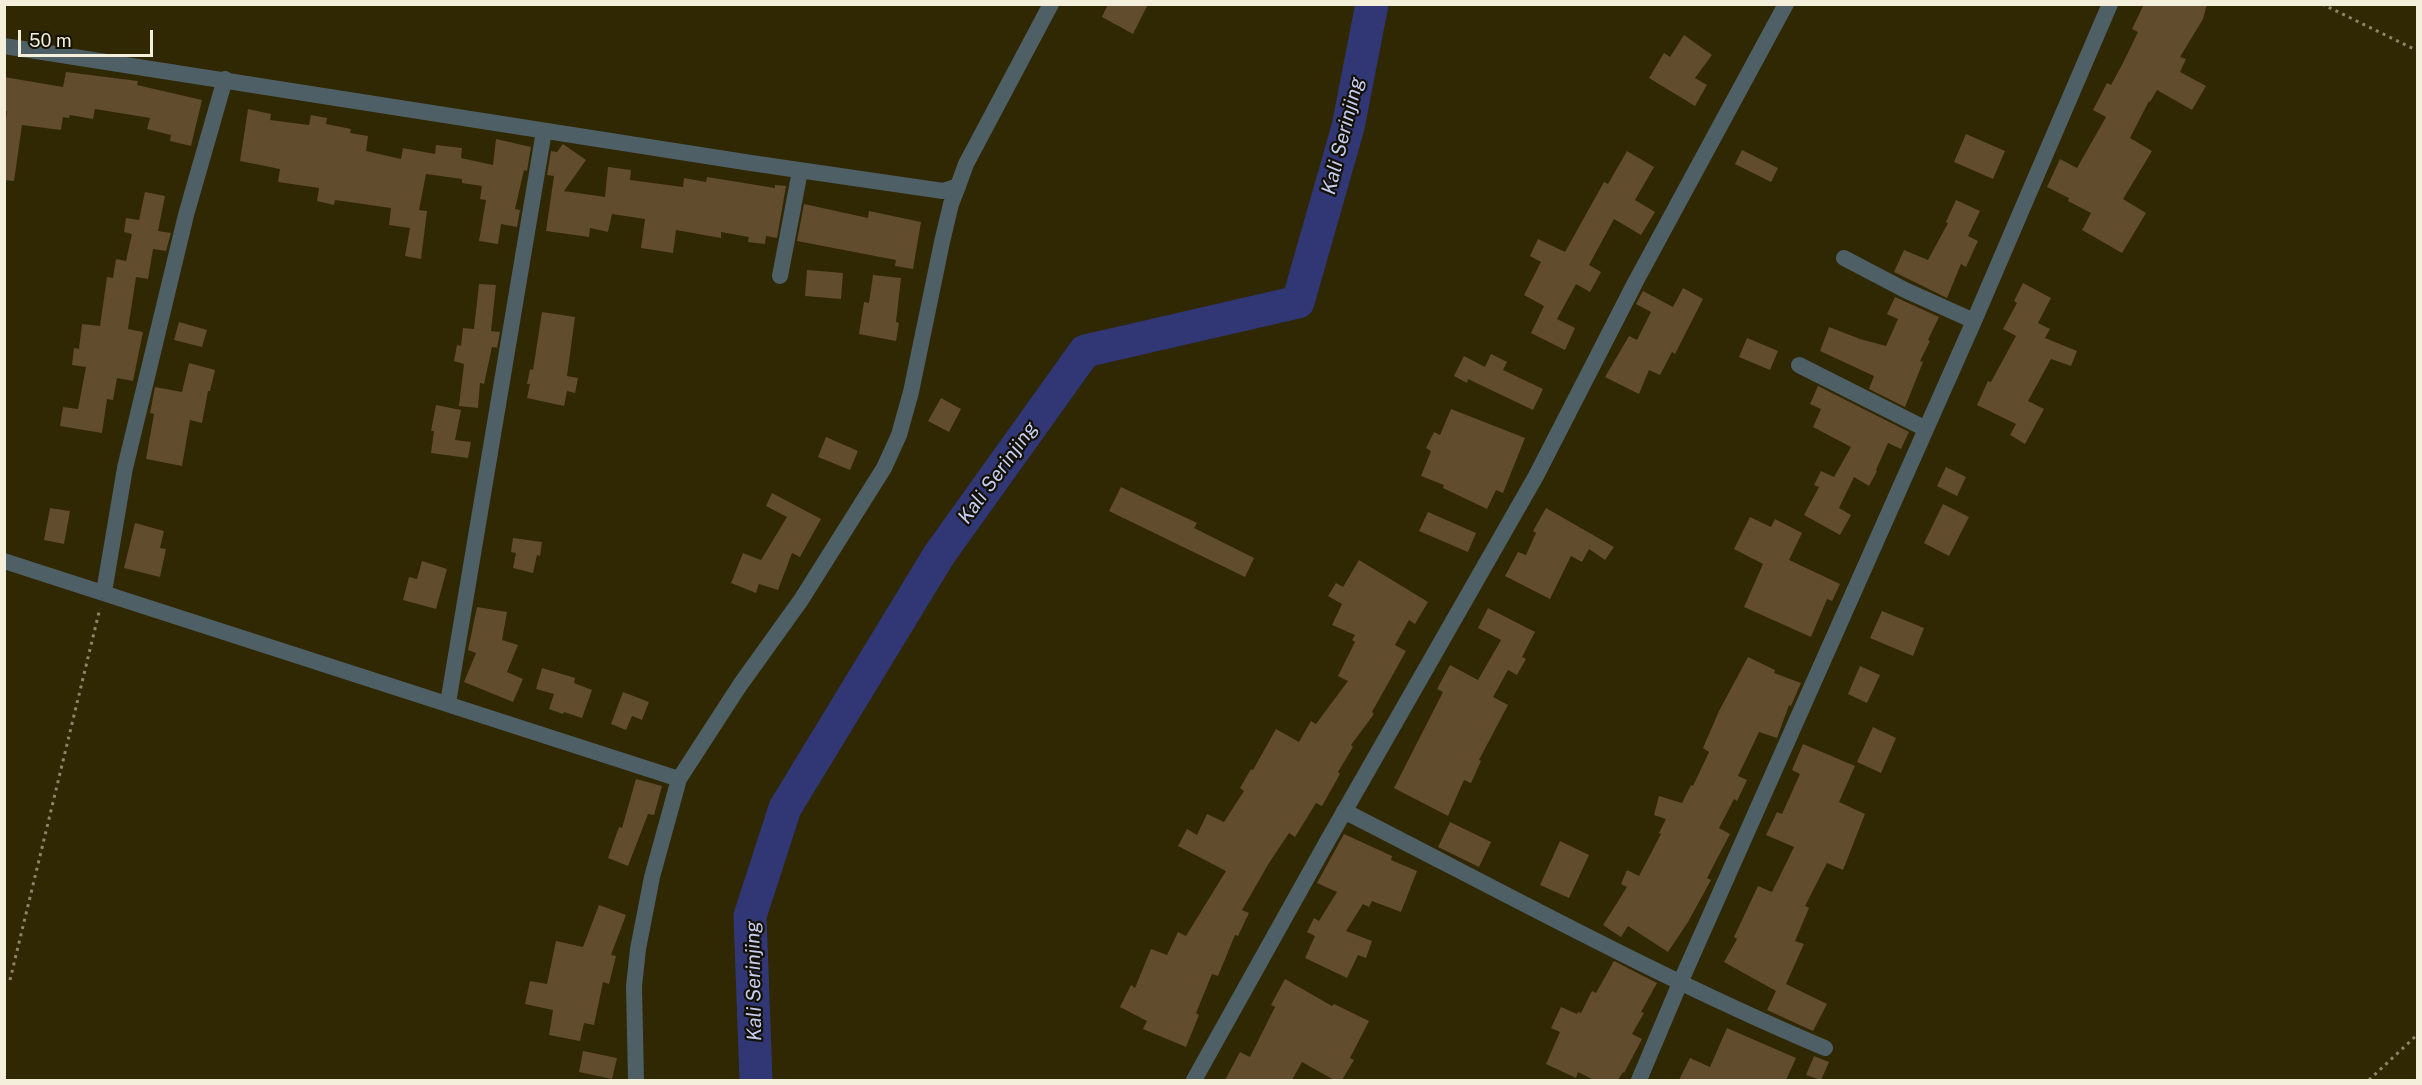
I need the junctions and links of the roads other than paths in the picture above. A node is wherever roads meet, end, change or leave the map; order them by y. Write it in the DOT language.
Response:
graph roads {
  1 [pos="1051,4"];
  2 [pos="1786,4"];
  3 [pos="2110,4"];
  4 [pos="4,46"];
  5 [pos="225,79"];
  6 [pos="544,131"];
  7 [pos="800,171"];
  8 [pos="958,186"];
  9 [pos="1844,258"];
  10 [pos="780,276"];
  11 [pos="1974,321"];
  12 [pos="1799,365"];
  13 [pos="1926,429"];
  14 [pos="4,561"];
  15 [pos="104,592"];
  16 [pos="448,703"];
  17 [pos="679,779"];
  18 [pos="1344,811"];
  19 [pos="1680,982"];
  20 [pos="1825,1048"];
  21 [pos="636,1080"];
  22 [pos="1194,1080"];
  23 [pos="1639,1080"];
  1 -- 8 [label="street"];
  2 -- 18 [label="street"];
  3 -- 11 [label="street"];
  4 -- 5 [label="street"];
  5 -- 6 [label="street"];
  5 -- 15 [label="street"];
  6 -- 7 [label="street"];
  6 -- 16 [label="street"];
  7 -- 8 [label="street"];
  7 -- 10 [label="street"];
  8 -- 17 [label="street"];
  9 -- 11 [label="street"];
  11 -- 13 [label="street"];
  12 -- 13 [label="street"];
  13 -- 19 [label="street"];
  14 -- 15 [label="street"];
  15 -- 16 [label="street"];
  16 -- 17 [label="street"];
  17 -- 21 [label="street"];
  18 -- 19 [label="street"];
  18 -- 22 [label="street"];
  19 -- 20 [label="street"];
  19 -- 23 [label="street"];
}
